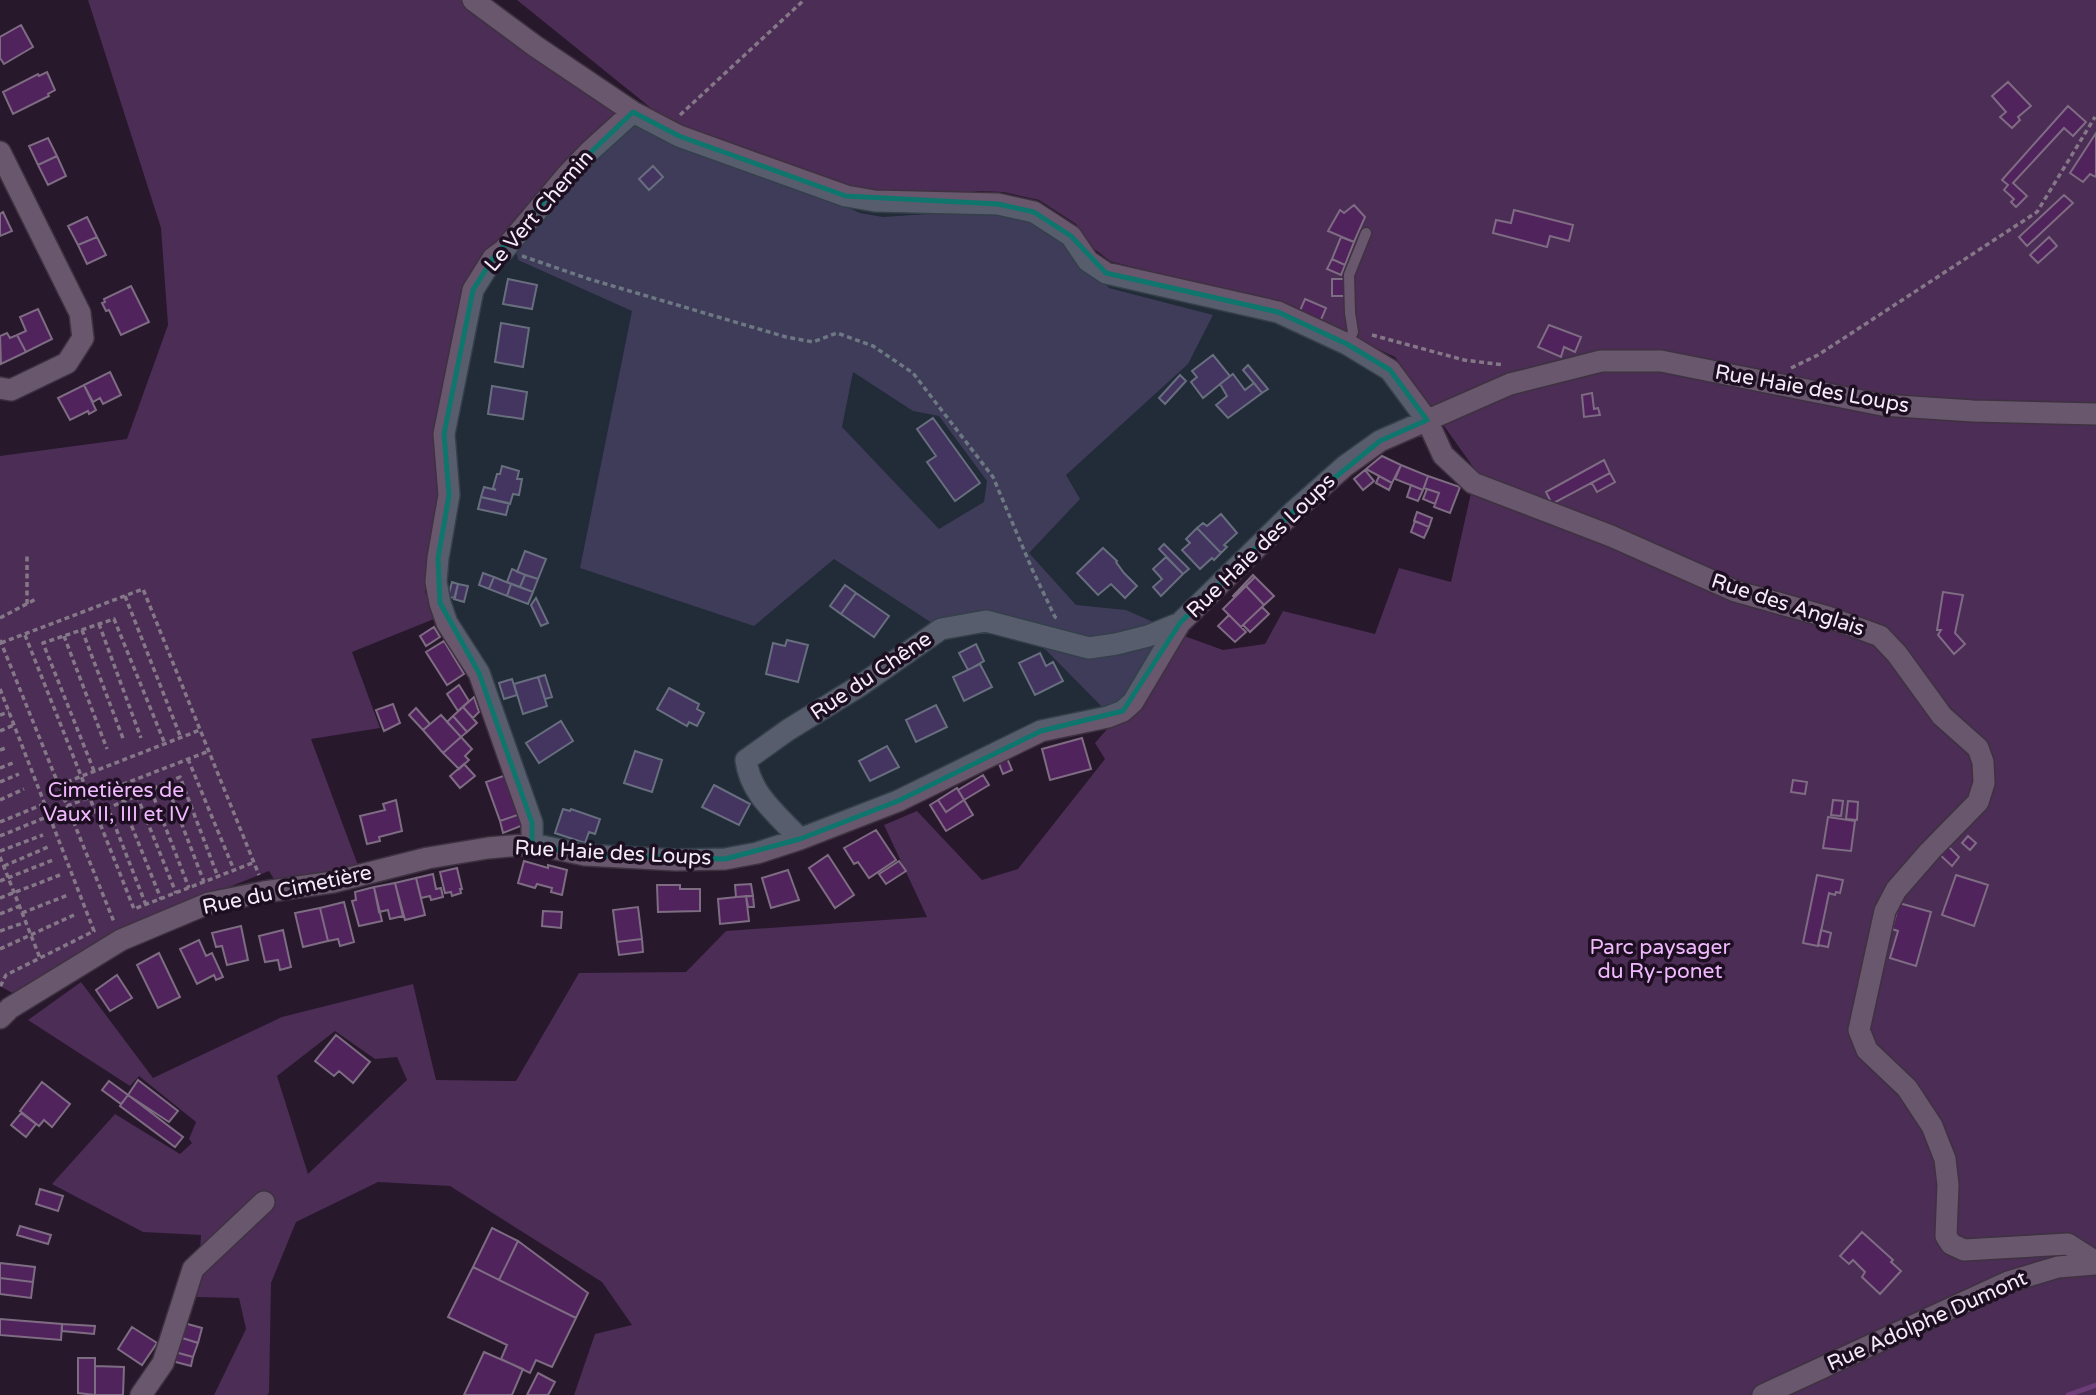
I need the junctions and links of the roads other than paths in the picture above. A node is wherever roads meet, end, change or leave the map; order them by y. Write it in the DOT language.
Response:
graph roads {
  1 [pos="473,0"];
  2 [pos="633,112"];
  3 [pos="0,152"];
  4 [pos="1366,233"];
  5 [pos="1350,338"];
  6 [pos="0,388"];
  7 [pos="2096,414"];
  8 [pos="1427,420"];
  9 [pos="1180,623"];
  10 [pos="800,839"];
  11 [pos="531,845"];
  12 [pos="393,867"];
  13 [pos="0,1018"];
  14 [pos="264,1202"];
  15 [pos="2096,1263"];
  16 [pos="141,1395"];
  17 [pos="1763,1395"];
  1 -- 2 [label="street"];
  2 -- 5 [label="street"];
  2 -- 11 [label="street, Le Vert Chemin"];
  3 -- 6 [label="street"];
  4 -- 5 [label="lane"];
  5 -- 8 [label="street"];
  7 -- 8 [label="street, Rue Haie des Loups"];
  8 -- 9 [label="street, Rue Haie des Loups"];
  8 -- 15 [label="street, Rue des Anglais"];
  9 -- 10 [label="street, Rue Haie des Loups"];
  9 -- 10 [label="street, Rue du Chêne"];
  10 -- 11 [label="street, Rue Haie des Loups"];
  11 -- 12 [label="street, Rue Haie des Loups"];
  12 -- 13 [label="street, Rue du Cimetière"];
  14 -- 16 [label="street"];
  15 -- 17 [label="street, Rue Adolphe Dumont"];
}
